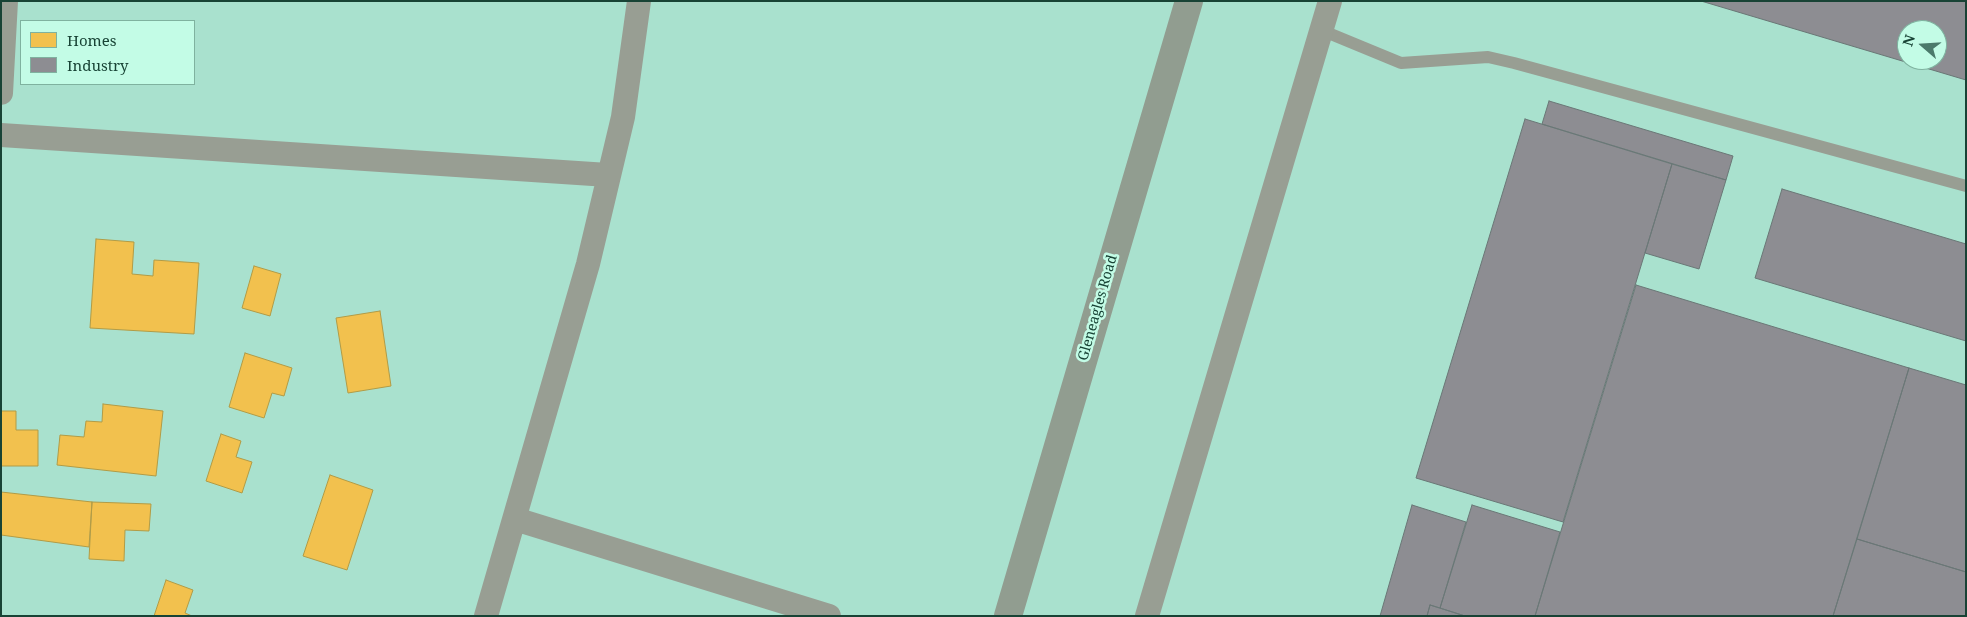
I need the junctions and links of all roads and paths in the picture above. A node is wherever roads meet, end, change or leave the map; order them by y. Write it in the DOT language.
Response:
graph roads {
  1 [pos="6,1"];
  2 [pos="638,1"];
  3 [pos="1189,1"];
  4 [pos="1330,1"];
  5 [pos="1321,30"];
  6 [pos="1,93"];
  7 [pos="1,135"];
  8 [pos="608,175"];
  9 [pos="1966,186"];
  10 [pos="515,519"];
  11 [pos="486,616"];
  12 [pos="829,616"];
  13 [pos="1008,616"];
  14 [pos="1147,616"];
  1 -- 6 [label="street"];
  2 -- 8 [label="street"];
  3 -- 13 [label="street, Gleneagles Road"];
  4 -- 5 [label="street"];
  5 -- 9 [label="lane"];
  5 -- 14 [label="street"];
  7 -- 8 [label="street"];
  8 -- 10 [label="street"];
  10 -- 11 [label="street"];
  10 -- 12 [label="street"];
}
